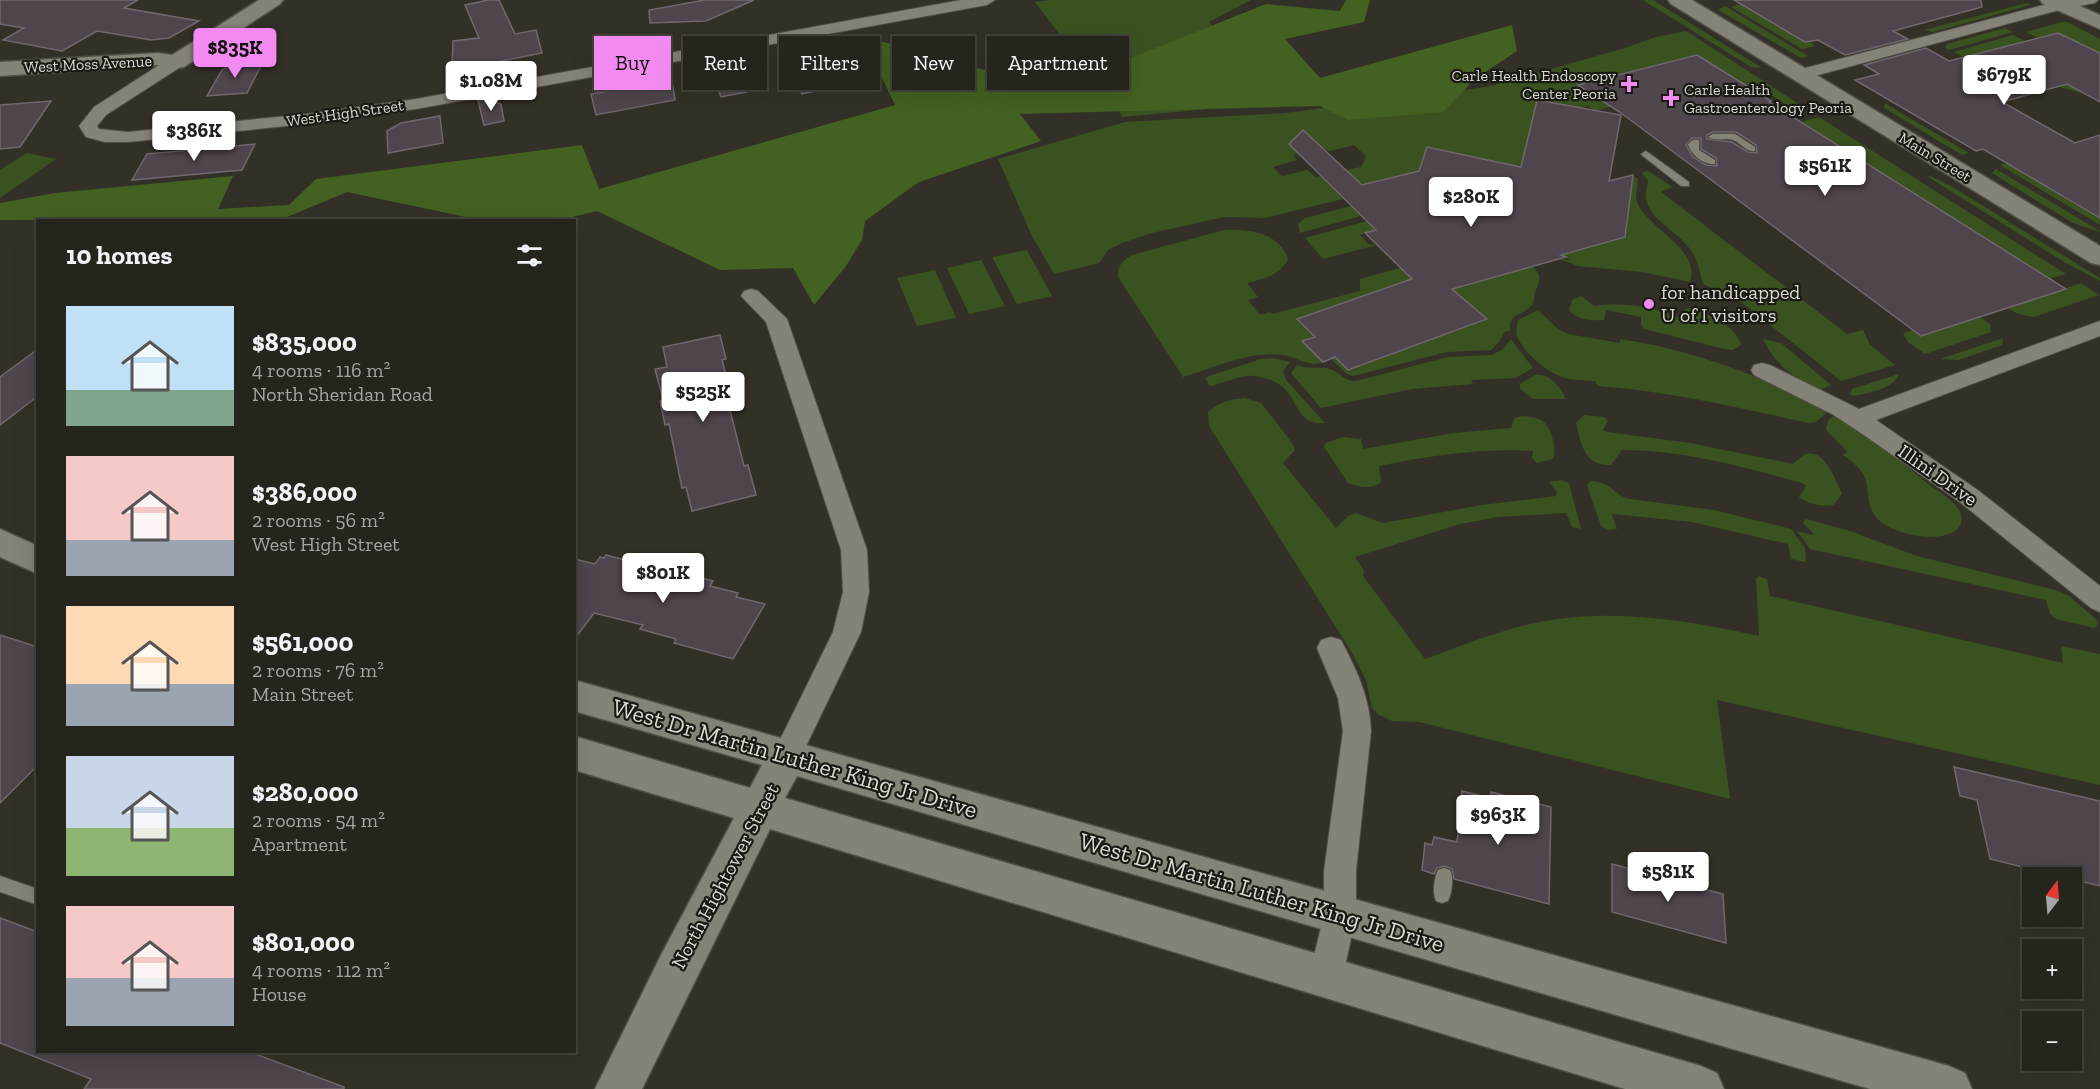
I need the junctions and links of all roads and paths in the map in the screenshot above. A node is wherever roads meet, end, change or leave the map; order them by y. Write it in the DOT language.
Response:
graph roads {
  1 [pos="273,0"];
  2 [pos="987,0"];
  3 [pos="1678,0"];
  4 [pos="2090,0"];
  5 [pos="2062,2"];
  6 [pos="2100,23"];
  7 [pos="176,62"];
  8 [pos="0,69"];
  9 [pos="1800,75"];
  10 [pos="1713,137"];
  11 [pos="1696,142"];
  12 [pos="1752,149"];
  13 [pos="1646,154"];
  14 [pos="1712,162"];
  15 [pos="1685,184"];
  16 [pos="2100,257"];
  17 [pos="751,296"];
  18 [pos="2100,328"];
  19 [pos="1762,370"];
  20 [pos="1858,419"];
  21 [pos="0,535"];
  22 [pos="0,542"];
  23 [pos="36,545"];
  24 [pos="36,560"];
  25 [pos="2100,601"];
  26 [pos="1331,648"];
  27 [pos="576,696"];
  28 [pos="576,754"];
  29 [pos="787,756"];
  30 [pos="760,810"];
  31 [pos="1444,876"];
  32 [pos="0,884"];
  33 [pos="1442,895"];
  34 [pos="36,896"];
  35 [pos="1340,915"];
  36 [pos="1326,976"];
  37 [pos="618,1089"];
  38 [pos="1701,1089"];
  39 [pos="1949,1089"];
  1 -- 7 [label="main road"];
  2 -- 7 [label="street, West High Street"];
  3 -- 9 [label="main road, Main Street"];
  4 -- 5 [label="street"];
  5 -- 6 [label="main road"];
  5 -- 9 [label="street"];
  7 -- 8 [label="main road, West Moss Avenue"];
  9 -- 16 [label="main road, Main Street"];
  10 -- 12 [label="lane"];
  11 -- 14 [label="lane"];
  13 -- 15 [label="lane"];
  17 -- 29 [label="street, North Hightower Street"];
  18 -- 20 [label="street"];
  19 -- 20 [label="street, Illini Drive"];
  20 -- 25 [label="street, Illini Drive"];
  21 -- 23 [label="main road"];
  22 -- 24 [label="main road"];
  26 -- 35 [label="street"];
  27 -- 29 [label="main road, West Dr Martin Luther King Jr Drive"];
  28 -- 30 [label="main road"];
  29 -- 30 [label="main road, North Hightower Street"];
  29 -- 35 [label="main road, West Dr Martin Luther King Jr Drive"];
  30 -- 36 [label="main road"];
  30 -- 37 [label="main road, North Hightower Street"];
  31 -- 33 [label="lane"];
  32 -- 34 [label="lane"];
  35 -- 36 [label="street"];
  35 -- 39 [label="main road, West Dr Martin Luther King Jr Drive"];
  36 -- 38 [label="main road"];
}
